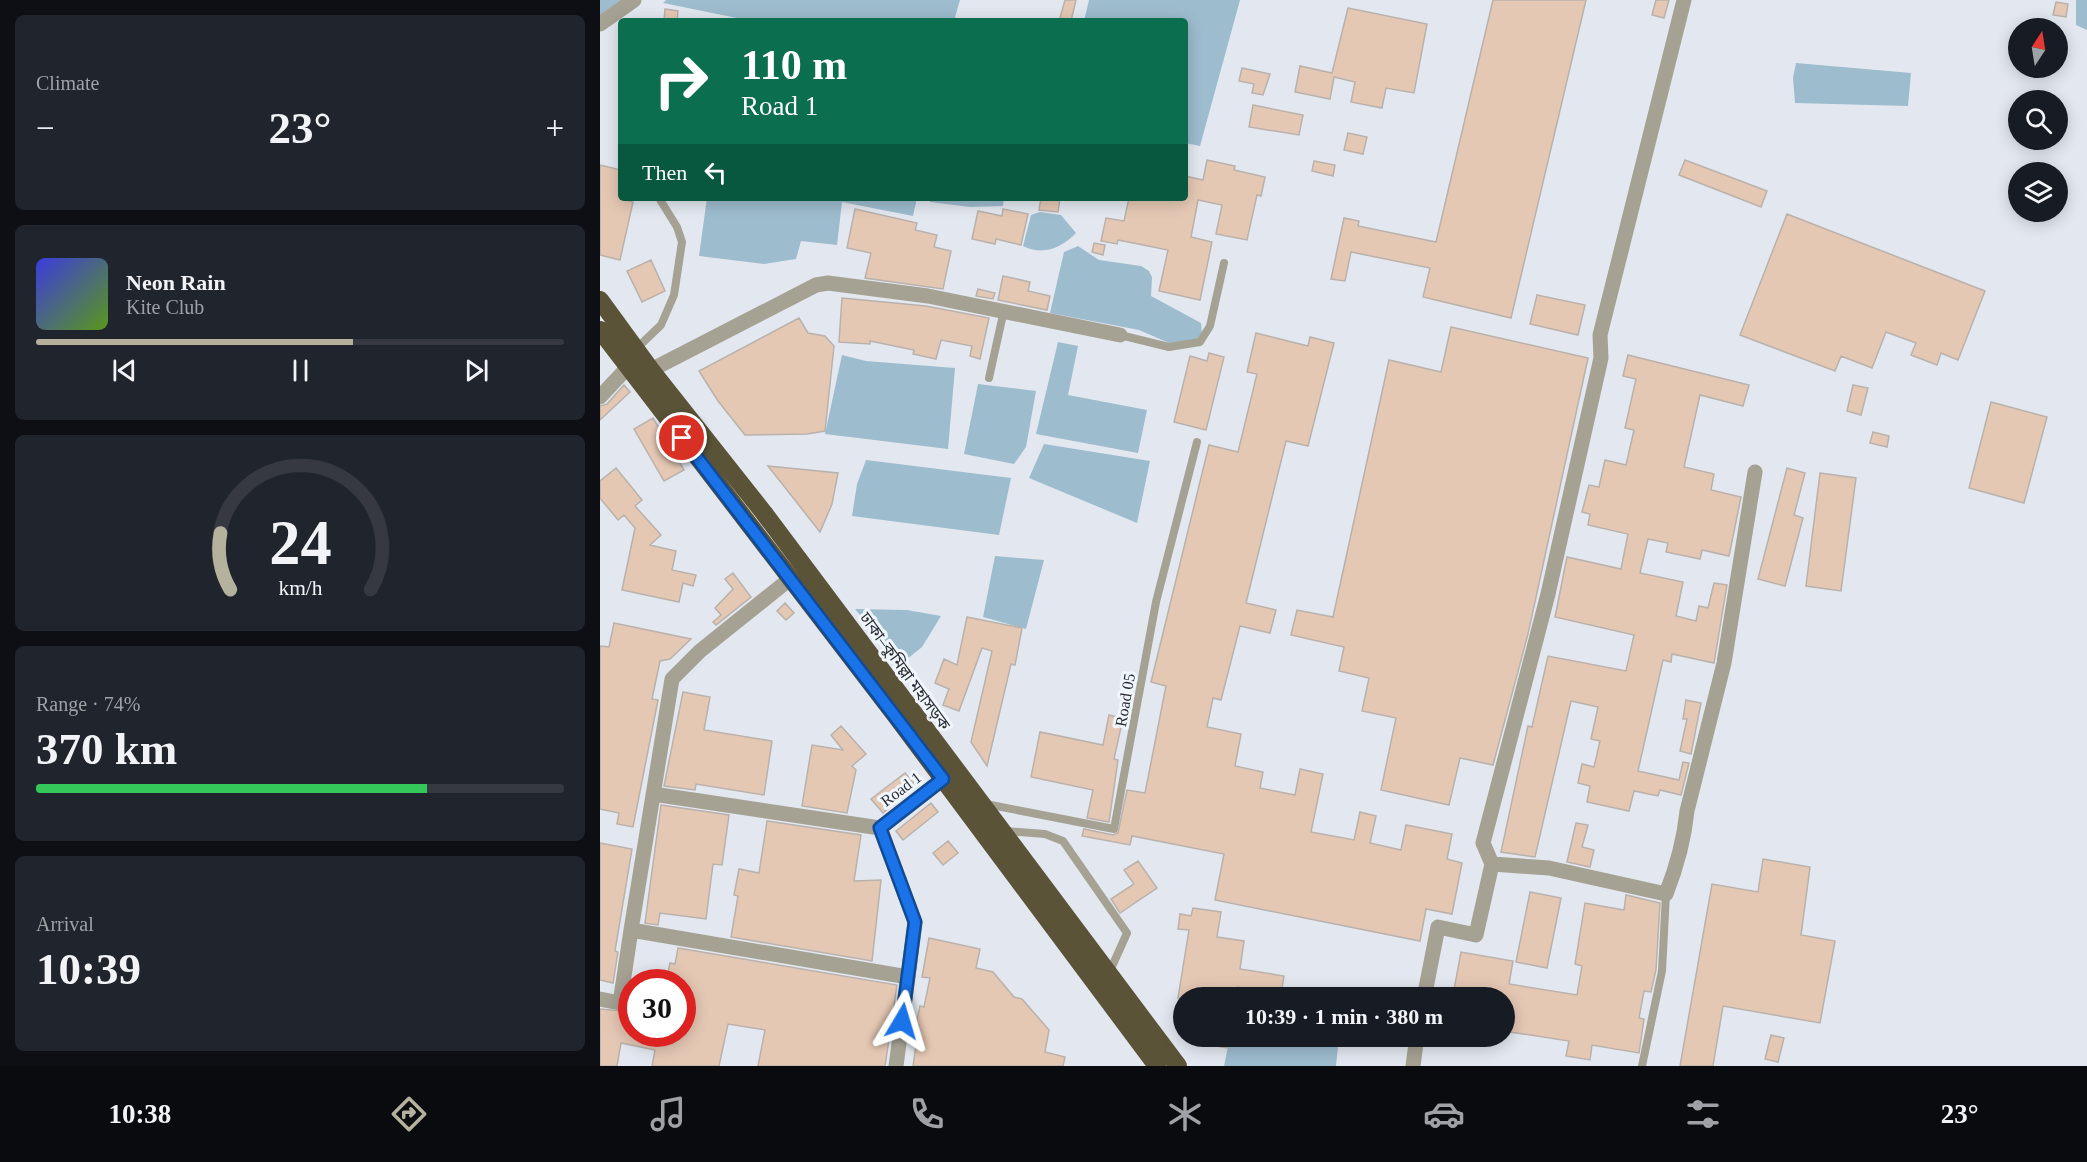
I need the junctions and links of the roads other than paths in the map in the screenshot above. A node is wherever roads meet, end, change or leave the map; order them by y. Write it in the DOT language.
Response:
graph roads {
  1 [pos="633,0"];
  2 [pos="1684,0"];
  3 [pos="600,24"];
  4 [pos="661,201"];
  5 [pos="1224,262"];
  6 [pos="600,300"];
  7 [pos="1004,310"];
  8 [pos="600,330"];
  9 [pos="1120,335"];
  10 [pos="636,349"];
  11 [pos="628,368"];
  12 [pos="651,370"];
  13 [pos="989,378"];
  14 [pos="600,397"];
  15 [pos="1197,442"];
  16 [pos="1755,472"];
  17 [pos="791,578"];
  18 [pos="903,712"];
  19 [pos="943,779"];
  20 [pos="653,794"];
  21 [pos="978,802"];
  22 [pos="880,828"];
  23 [pos="1000,831"];
  24 [pos="1492,864"];
  25 [pos="1666,894"];
  26 [pos="631,930"];
  27 [pos="1108,975"];
  28 [pos="908,977"];
  29 [pos="1426,987"];
  30 [pos="600,999"];
  31 [pos="1416,1047"];
  32 [pos="896,1066"];
  33 [pos="1156,1066"];
  34 [pos="1178,1066"];
  35 [pos="1413,1066"];
  36 [pos="1642,1066"];
  1 -- 3 [label="street"];
  2 -- 24 [label="street"];
  4 -- 10 [label="lane"];
  5 -- 9 [label="lane"];
  6 -- 10 [label="highway, ঢাকা–কুমিল্লা মহাসড়ক"];
  7 -- 9 [label="street"];
  7 -- 12 [label="street"];
  7 -- 13 [label="lane"];
  8 -- 11 [label="highway, ঢাকা–কুমিল্লা মহাসড়ক"];
  10 -- 12 [label="highway, ঢাকা–কুমিল্লা মহাসড়ক"];
  11 -- 14 [label="street"];
  11 -- 17 [label="highway, ঢাকা–কুমিল্লা মহাসড়ক"];
  12 -- 18 [label="highway, ঢাকা–কুমিল্লা মহাসড়ক"];
  15 -- 21 [label="lane, Road 05"];
  16 -- 25 [label="street"];
  17 -- 18 [label="highway, ঢাকা–কুমিল্লা মহাসড়ক"];
  17 -- 20 [label="street"];
  18 -- 19 [label="highway, ঢাকা–কুমিল্লা মহাসড়ক"];
  18 -- 21 [label="highway, ঢাকা–কুমিল্লা মহাসড়ক"];
  19 -- 22 [label="street, Road 1"];
  19 -- 33 [label="highway, ঢাকা–কুমিল্লা মহাসড়ক"];
  20 -- 22 [label="street"];
  20 -- 26 [label="street"];
  21 -- 23 [label="highway, ঢাকা–কুমিল্লা মহাসড়ক"];
  22 -- 28 [label="street"];
  23 -- 27 [label="highway, ঢাকা–কুমিল্লা মহাসড়ক"];
  23 -- 27 [label="lane"];
  24 -- 25 [label="street"];
  24 -- 29 [label="street"];
  25 -- 36 [label="lane"];
  26 -- 28 [label="street"];
  26 -- 30 [label="street"];
  27 -- 34 [label="highway, ঢাকা–কুমিল্লা মহাসড়ক"];
  28 -- 32 [label="street"];
  31 -- 35 [label="street"];
}
